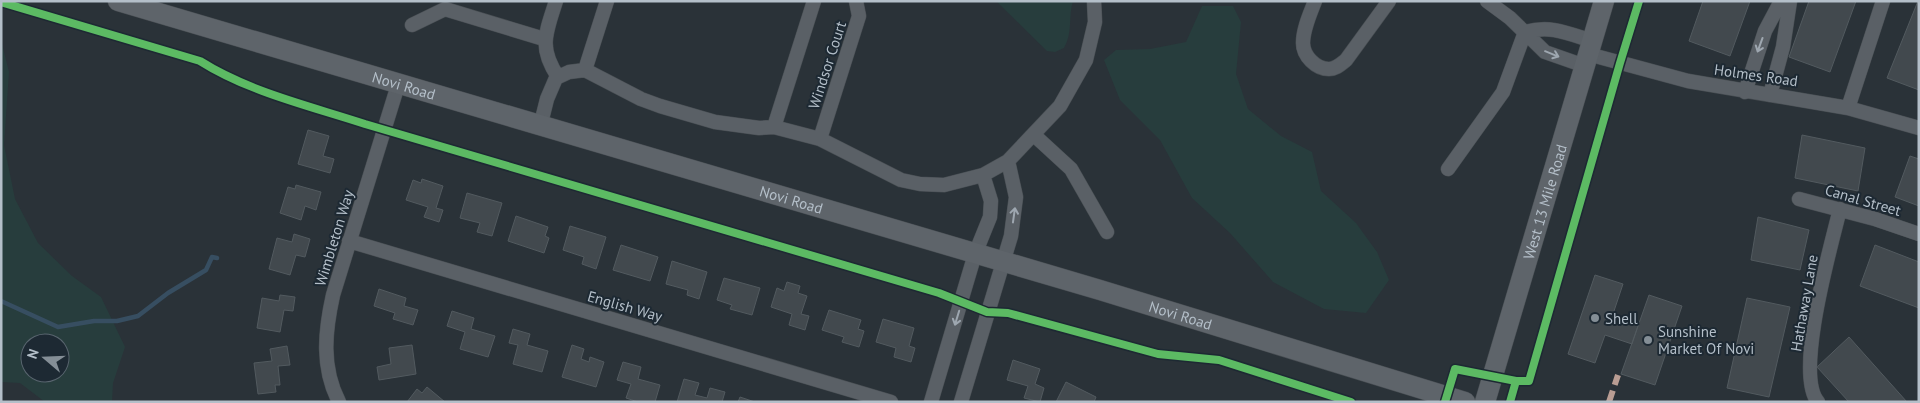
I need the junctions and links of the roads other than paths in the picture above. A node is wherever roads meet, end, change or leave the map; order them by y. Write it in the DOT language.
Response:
graph roads {
  1 [pos="118,1"];
  2 [pos="556,1"];
  3 [pos="607,1"];
  4 [pos="814,1"];
  5 [pos="856,1"];
  6 [pos="1094,1"];
  7 [pos="1315,1"];
  8 [pos="1389,1"];
  9 [pos="1486,1"];
  10 [pos="1604,1"];
  11 [pos="1781,1"];
  12 [pos="1790,1"];
  13 [pos="1882,1"];
  14 [pos="412,25"];
  15 [pos="1525,32"];
  16 [pos="544,39"];
  17 [pos="1589,54"];
  18 [pos="585,70"];
  19 [pos="558,77"];
  20 [pos="398,85"];
  21 [pos="1745,92"];
  22 [pos="1770,95"];
  23 [pos="1848,108"];
  24 [pos="540,127"];
  25 [pos="774,127"];
  26 [pos="1919,128"];
  27 [pos="1034,135"];
  28 [pos="820,139"];
  29 [pos="1008,161"];
  30 [pos="1448,169"];
  31 [pos="983,175"];
  32 [pos="1798,199"];
  33 [pos="1840,209"];
  34 [pos="1107,232"];
  35 [pos="1919,234"];
  36 [pos="349,242"];
  37 [pos="975,254"];
  38 [pos="1004,262"];
  39 [pos="339,402"];
  40 [pos="891,402"];
  41 [pos="931,402"];
  42 [pos="961,402"];
  43 [pos="1465,402"];
  44 [pos="1486,402"];
  45 [pos="1818,402"];
  1 -- 20 [label="main road, Novi Road"];
  2 -- 16 [label="street"];
  3 -- 18 [label="street"];
  4 -- 25 [label="street, Windsor Court"];
  5 -- 28 [label="street, Windsor Court"];
  6 -- 27 [label="street"];
  7 -- 8 [label="street"];
  9 -- 15 [label="street"];
  10 -- 17 [label="main road, West 13 Mile Road"];
  11 -- 21 [label="street, one-way"];
  12 -- 22 [label="street"];
  13 -- 23 [label="street"];
  14 -- 16 [label="street"];
  15 -- 17 [label="street, one-way"];
  15 -- 17 [label="street"];
  15 -- 30 [label="street"];
  16 -- 19 [label="street"];
  17 -- 21 [label="street, Holmes Road"];
  17 -- 44 [label="main road, West 13 Mile Road"];
  18 -- 19 [label="street"];
  18 -- 25 [label="street"];
  19 -- 24 [label="street"];
  20 -- 24 [label="main road, Novi Road"];
  20 -- 36 [label="street, Wimbleton Way"];
  21 -- 22 [label="street, Holmes Road"];
  22 -- 23 [label="street, Holmes Road"];
  23 -- 26 [label="street, Holmes Road"];
  24 -- 37 [label="main road, Novi Road"];
  25 -- 28 [label="street"];
  27 -- 29 [label="street"];
  27 -- 34 [label="street"];
  28 -- 31 [label="street"];
  29 -- 31 [label="street"];
  38 -- 29 [label="street, one-way"];
  31 -- 37 [label="street"];
  32 -- 33 [label="street, Canal Street"];
  33 -- 35 [label="street, Canal Street"];
  33 -- 45 [label="street, Hathaway Lane"];
  36 -- 39 [label="street, Wimbleton Way"];
  36 -- 40 [label="street, English Way"];
  37 -- 38 [label="main road, Novi Road"];
  37 -- 41 [label="street, one-way"];
  38 -- 42 [label="street"];
  38 -- 43 [label="main road, Novi Road"];
}
